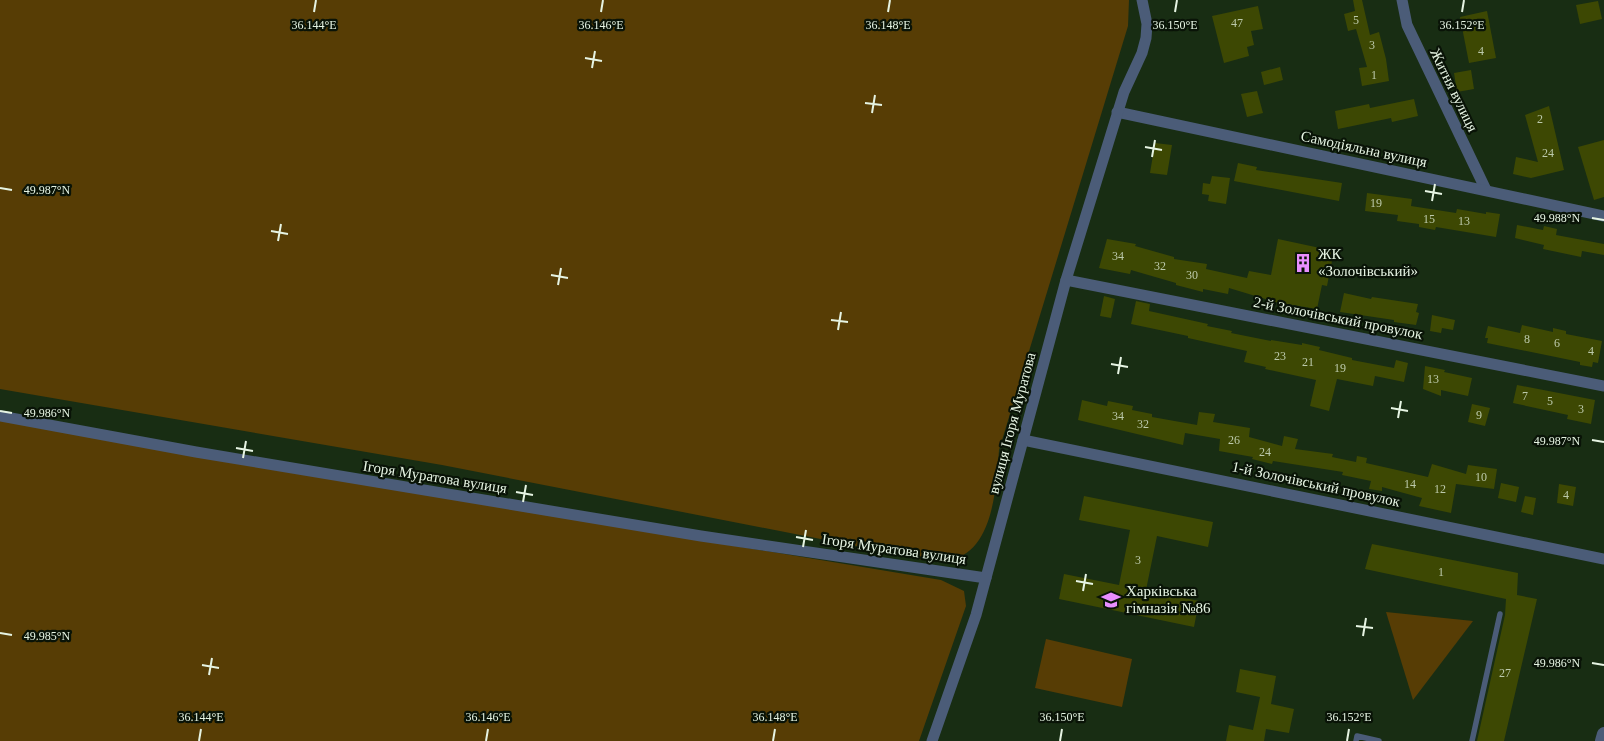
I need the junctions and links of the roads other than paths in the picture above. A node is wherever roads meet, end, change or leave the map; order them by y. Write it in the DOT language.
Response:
graph roads {
  1 [pos="1142,0"];
  2 [pos="1402,0"];
  3 [pos="1118,112"];
  4 [pos="1486,190"];
  5 [pos="1604,216"];
  6 [pos="1066,280"];
  7 [pos="1604,386"];
  8 [pos="0,416"];
  9 [pos="1023,440"];
  10 [pos="1604,558"];
  11 [pos="986,578"];
  12 [pos="1500,614"];
  13 [pos="1604,735"];
  14 [pos="932,741"];
  15 [pos="1356,741"];
  16 [pos="1379,741"];
  17 [pos="1472,741"];
  18 [pos="1602,741"];
  1 -- 3 [label="street, вулиця Ігоря Муратова"];
  2 -- 4 [label="street, Житня вулиця"];
  3 -- 4 [label="street, Самодіяльна вулиця"];
  3 -- 6 [label="street, вулиця Ігоря Муратова"];
  4 -- 5 [label="street, Самодіяльна вулиця"];
  6 -- 7 [label="street, 2-й Золочівський провулок"];
  6 -- 9 [label="street, вулиця Ігоря Муратова"];
  8 -- 11 [label="street, Ігоря Муратова вулиця"];
  9 -- 10 [label="street, 1-й Золочівський провулок"];
  9 -- 11 [label="street, вулиця Ігоря Муратова"];
  11 -- 14 [label="street, вулиця Ігоря Муратова"];
  12 -- 17 [label="lane"];
  13 -- 18 [label="street"];
  15 -- 16 [label="lane"];
}
